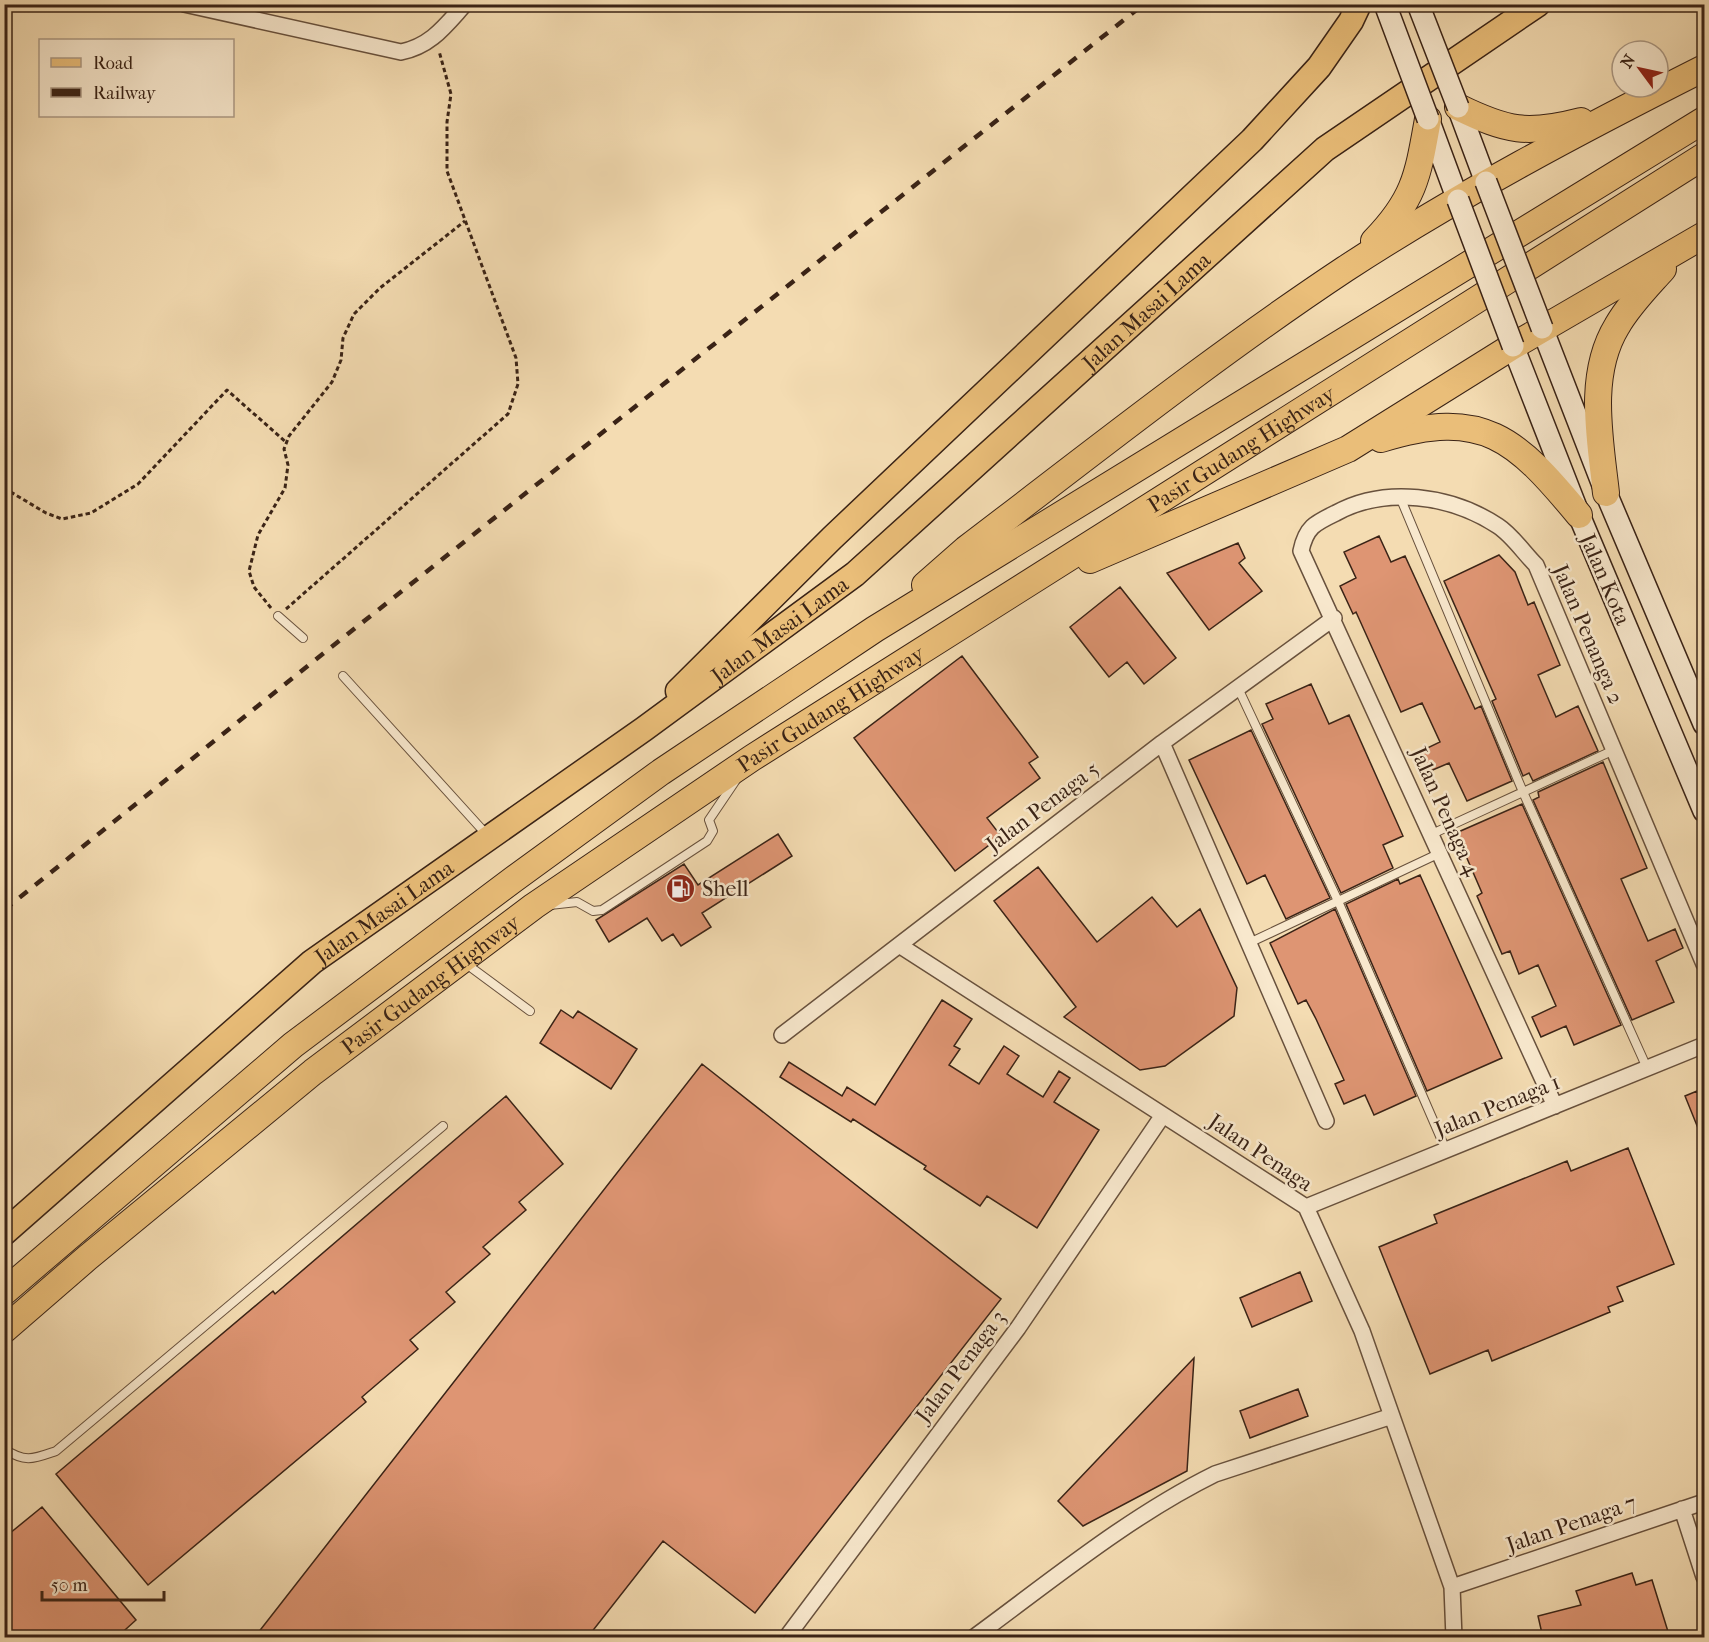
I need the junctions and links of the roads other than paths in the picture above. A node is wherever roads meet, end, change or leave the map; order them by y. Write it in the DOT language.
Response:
graph roads {
  1 [pos="184,4"];
  2 [pos="465,4"];
  3 [pos="1359,4"];
  4 [pos="1385,4"];
  5 [pos="1418,4"];
  6 [pos="1538,4"];
  7 [pos="1704,68"];
  8 [pos="1458,107"];
  9 [pos="1619,111"];
  10 [pos="1428,119"];
  11 [pos="1704,120"];
  12 [pos="1704,156"];
  13 [pos="1486,182"];
  14 [pos="1458,200"];
  15 [pos="1704,235"];
  16 [pos="1677,253"];
  17 [pos="1346,269"];
  18 [pos="1542,328"];
  19 [pos="1513,346"];
  20 [pos="1348,449"];
  21 [pos="1606,493"];
  22 [pos="1400,496"];
  23 [pos="1579,515"];
  24 [pos="1305,534"];
  25 [pos="774,594"];
  26 [pos="984,611"];
  27 [pos="278,616"];
  28 [pos="1334,618"];
  29 [pos="792,622"];
  30 [pos="875,629"];
  31 [pos="303,638"];
  32 [pos="343,676"];
  33 [pos="1238,688"];
  34 [pos="1704,724"];
  35 [pos="644,729"];
  36 [pos="1162,743"];
  37 [pos="1614,750"];
  38 [pos="752,758"];
  39 [pos="1523,792"];
  40 [pos="1704,811"];
  41 [pos="1432,834"];
  42 [pos="488,836"];
  43 [pos="1441,853"];
  44 [pos="1338,901"];
  45 [pos="534,906"];
  46 [pos="1249,943"];
  47 [pos="899,945"];
  48 [pos="461,961"];
  49 [pos="1704,964"];
  50 [pos="530,1011"];
  51 [pos="782,1035"];
  52 [pos="1704,1045"];
  53 [pos="1647,1068"];
  54 [pos="1555,1106"];
  55 [pos="1163,1114"];
  56 [pos="1326,1121"];
  57 [pos="443,1126"];
  58 [pos="1446,1150"];
  59 [pos="1306,1207"];
  60 [pos="4,1233"];
  61 [pos="4,1292"];
  62 [pos="4,1330"];
  63 [pos="1392,1416"];
  64 [pos="4,1449"];
  65 [pos="1704,1502"];
  66 [pos="1682,1509"];
  67 [pos="1704,1577"];
  68 [pos="1452,1587"];
  69 [pos="786,1638"];
  70 [pos="973,1638"];
  71 [pos="1454,1638"];
  1 -- 2 [label="street"];
  3 -- 25 [label="main road"];
  4 -- 10 [label="main road, Jalan Kota, bridge"];
  5 -- 8 [label="main road, Jalan Kota, bridge"];
  6 -- 29 [label="main road, Jalan Masai Lama"];
  7 -- 9 [label="highway"];
  8 -- 9 [label="highway"];
  8 -- 13 [label="main road, Jalan Kota"];
  9 -- 13 [label="highway"];
  10 -- 14 [label="main road, Jalan Kota"];
  10 -- 17 [label="highway"];
  11 -- 30 [label="highway, Pasir Gudang Highway"];
  12 -- 26 [label="highway, Pasir Gudang Highway"];
  13 -- 14 [label="highway"];
  13 -- 18 [label="main road, Jalan Kota, bridge"];
  14 -- 17 [label="highway"];
  14 -- 19 [label="main road, Jalan Kota, bridge"];
  15 -- 16 [label="highway"];
  16 -- 18 [label="highway"];
  16 -- 21 [label="highway"];
  17 -- 30 [label="highway"];
  18 -- 19 [label="highway"];
  18 -- 21 [label="main road, Jalan Kota"];
  19 -- 20 [label="highway"];
  19 -- 23 [label="main road, Jalan Kota"];
  20 -- 23 [label="highway"];
  20 -- 26 [label="highway"];
  21 -- 34 [label="main road, Jalan Kota"];
  22 -- 24 [label="street, Jalan Penanga 2"];
  22 -- 37 [label="street, Jalan Penanga 2"];
  22 -- 39 [label="lane"];
  23 -- 40 [label="main road, Jalan Kota"];
  24 -- 28 [label="street, Jalan Penaga 4"];
  25 -- 29 [label="main road"];
  25 -- 35 [label="main road"];
  26 -- 38 [label="highway, Pasir Gudang Highway"];
  27 -- 31 [label="lane"];
  28 -- 33 [label="street, Jalan Penaga 5"];
  28 -- 41 [label="street, Jalan Penaga 4"];
  29 -- 35 [label="main road, Jalan Masai Lama"];
  30 -- 61 [label="highway, Pasir Gudang Highway"];
  32 -- 42 [label="lane"];
  33 -- 36 [label="street, Jalan Penaga 5"];
  33 -- 44 [label="lane"];
  35 -- 42 [label="main road, Jalan Masai Lama"];
  36 -- 46 [label="street"];
  36 -- 47 [label="street, Jalan Penaga 5"];
  37 -- 39 [label="lane"];
  37 -- 49 [label="street, Jalan Penanga 2"];
  38 -- 45 [label="highway, Pasir Gudang Highway"];
  38 -- 45 [label="lane"];
  39 -- 41 [label="lane"];
  39 -- 53 [label="lane"];
  41 -- 43 [label="street, Jalan Penaga 4"];
  42 -- 60 [label="main road, Jalan Masai Lama"];
  43 -- 44 [label="lane"];
  43 -- 54 [label="street, Jalan Penaga 4"];
  44 -- 46 [label="lane"];
  44 -- 58 [label="lane"];
  45 -- 48 [label="highway, Pasir Gudang Highway"];
  46 -- 56 [label="street"];
  47 -- 51 [label="street, Jalan Penaga 5"];
  47 -- 55 [label="street, Jalan Penaga"];
  48 -- 50 [label="lane"];
  48 -- 62 [label="highway, Pasir Gudang Highway"];
  52 -- 53 [label="street, Jalan Penaga 1"];
  53 -- 54 [label="street, Jalan Penaga 1"];
  54 -- 58 [label="street, Jalan Penaga 1"];
  55 -- 59 [label="street, Jalan Penaga"];
  55 -- 69 [label="street, Jalan Penaga 3"];
  57 -- 64 [label="lane"];
  58 -- 59 [label="street, Jalan Penaga 1"];
  59 -- 63 [label="street, Jalan Penaga"];
  63 -- 68 [label="street, Jalan Penaga"];
  63 -- 70 [label="street"];
  65 -- 66 [label="street, Jalan Penaga 7"];
  66 -- 67 [label="street"];
  66 -- 68 [label="street, Jalan Penaga 7"];
  68 -- 71 [label="street, Jalan Penaga"];
}
